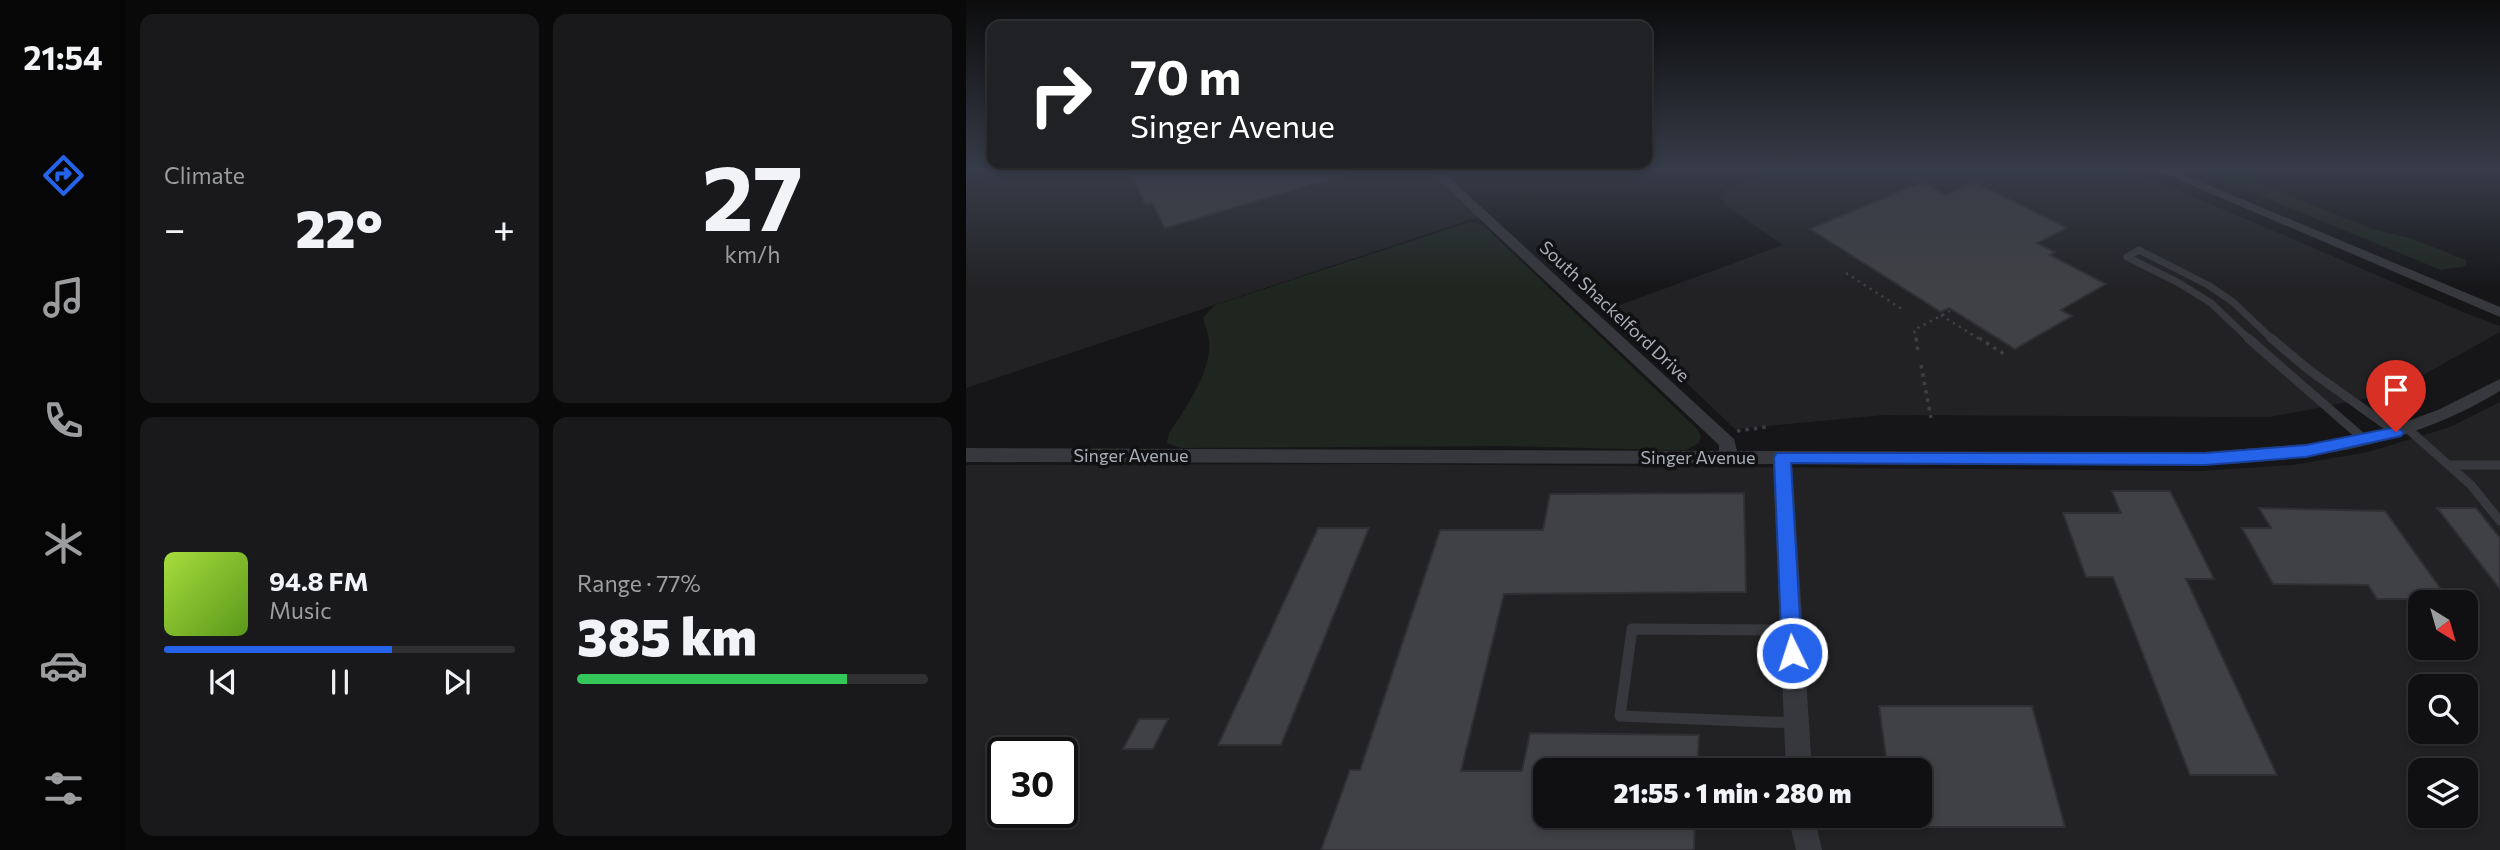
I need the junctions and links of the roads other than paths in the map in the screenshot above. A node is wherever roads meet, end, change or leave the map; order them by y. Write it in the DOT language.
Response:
graph roads {
  1 [pos="1477,210"];
  2 [pos="2256,210"];
  3 [pos="2500,312"];
  4 [pos="2500,384"];
  5 [pos="2402,431"];
  6 [pos="2365,440"];
  7 [pos="966,455"];
  8 [pos="1728,457"];
  9 [pos="1782,457"];
  10 [pos="2449,465"];
  11 [pos="2500,465"];
  12 [pos="2500,521"];
  13 [pos="1790,630"];
  14 [pos="1797,723"];
  15 [pos="1798,758"];
  16 [pos="1803,828"];
  17 [pos="1808,850"];
  1 -- 8 [label="street, South Shackelford Drive"];
  2 -- 3 [label="street"];
  4 -- 5 [label="street, Singer Avenue"];
  5 -- 6 [label="street, Singer Avenue"];
  5 -- 6 [label="lane"];
  5 -- 10 [label="lane"];
  6 -- 9 [label="street, Singer Avenue"];
  7 -- 8 [label="street, Singer Avenue"];
  8 -- 9 [label="street, Singer Avenue"];
  9 -- 13 [label="street"];
  10 -- 11 [label="lane"];
  10 -- 12 [label="lane"];
  13 -- 14 [label="street"];
  13 -- 14 [label="lane"];
  14 -- 15 [label="street"];
  16 -- 17 [label="street"];
}
